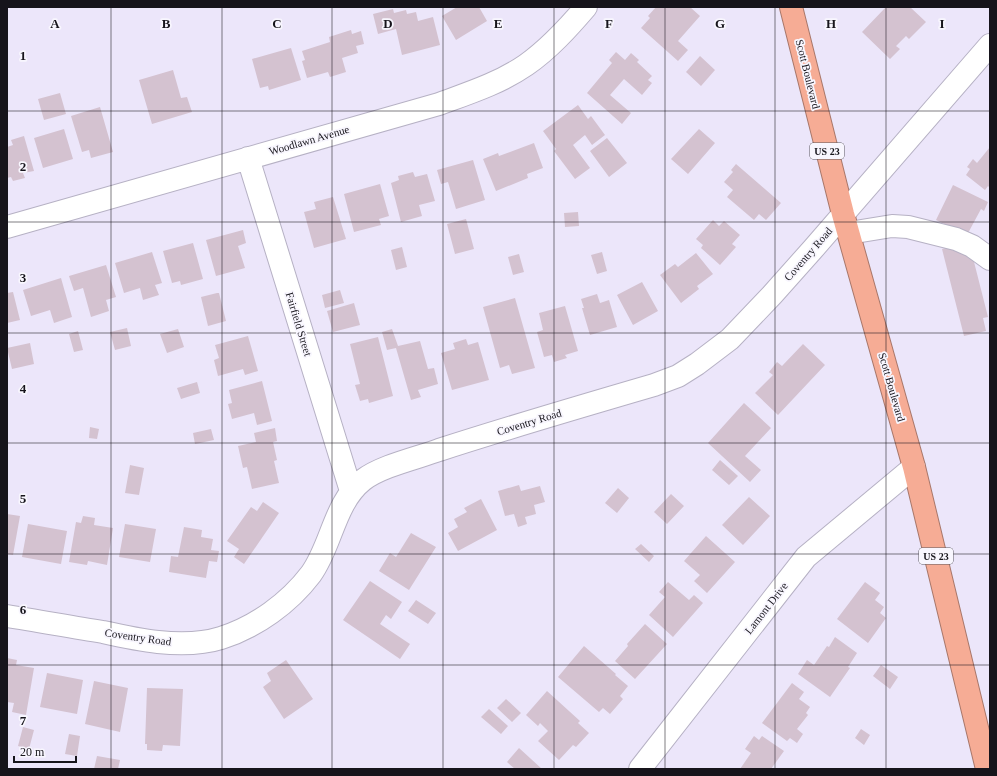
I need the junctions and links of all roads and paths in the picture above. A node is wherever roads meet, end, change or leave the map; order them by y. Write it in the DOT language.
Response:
graph roads {
  1 [pos="586,7"];
  2 [pos="791,7"];
  3 [pos="990,45"];
  4 [pos="248,158"];
  5 [pos="846,223"];
  6 [pos="7,227"];
  7 [pos="990,260"];
  8 [pos="914,467"];
  9 [pos="351,491"];
  10 [pos="7,616"];
  11 [pos="988,764"];
  12 [pos="640,769"];
  1 -- 4 [label="street, Woodlawn Avenue"];
  2 -- 5 [label="highway, Scott Boulevard / US 23"];
  3 -- 5 [label="street, Coventry Road"];
  4 -- 6 [label="street, Woodlawn Avenue"];
  4 -- 9 [label="street, Fairfield Street"];
  5 -- 7 [label="street"];
  5 -- 8 [label="highway, Scott Boulevard / US 23"];
  5 -- 9 [label="street, Coventry Road"];
  8 -- 11 [label="highway, Scott Boulevard / US 23"];
  8 -- 12 [label="street, Lamont Drive"];
  9 -- 10 [label="street, Coventry Road"];
}
